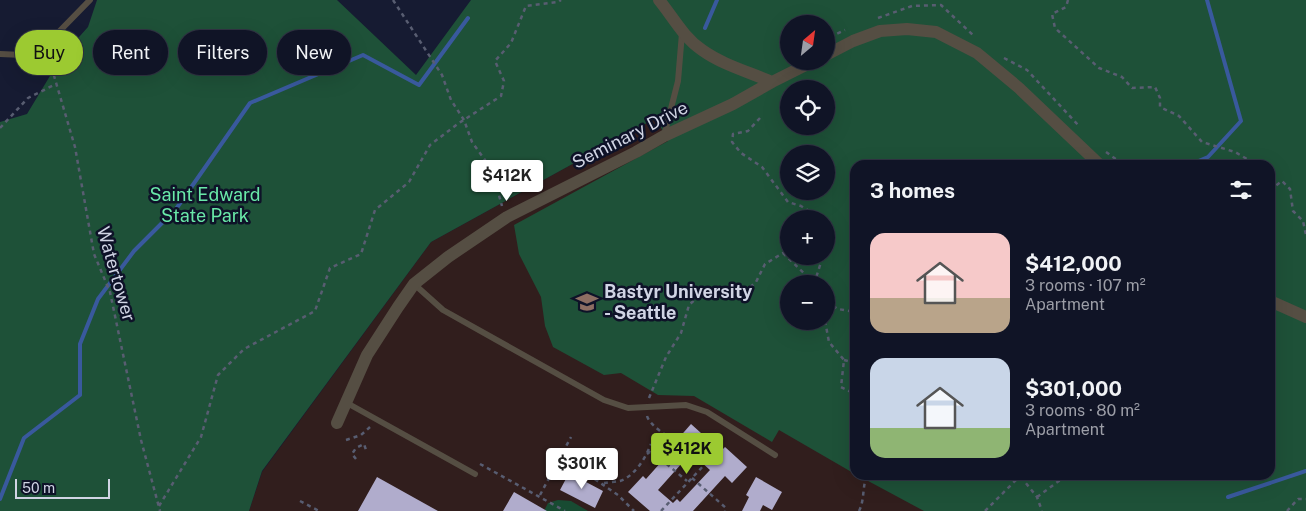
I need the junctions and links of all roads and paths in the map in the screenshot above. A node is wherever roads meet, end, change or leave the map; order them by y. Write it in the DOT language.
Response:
graph roads {
  1 [pos="90,0"];
  2 [pos="393,0"];
  3 [pos="560,0"];
  4 [pos="659,0"];
  5 [pos="1068,0"];
  6 [pos="61,30"];
  7 [pos="682,32"];
  8 [pos="835,50"];
  9 [pos="0,54"];
  10 [pos="15,55"];
  11 [pos="796,70"];
  12 [pos="54,75"];
  13 [pos="772,82"];
  14 [pos="56,84"];
  15 [pos="760,118"];
  16 [pos="464,120"];
  17 [pos="0,128"];
  18 [pos="664,136"];
  19 [pos="1095,160"];
  20 [pos="1247,160"];
  21 [pos="1275,186"];
  22 [pos="807,210"];
  23 [pos="507,217"];
  24 [pos="1306,236"];
  25 [pos="780,255"];
  26 [pos="795,265"];
  27 [pos="805,275"];
  28 [pos="414,284"];
  29 [pos="1275,303"];
  30 [pos="835,307"];
  31 [pos="850,311"];
  32 [pos="1306,317"];
  33 [pos="827,330"];
  34 [pos="844,360"];
  35 [pos="850,362"];
  36 [pos="850,392"];
  37 [pos="347,403"];
  38 [pos="647,408"];
  39 [pos="337,424"];
  40 [pos="370,427"];
  41 [pos="571,438"];
  42 [pos="346,440"];
  43 [pos="651,444"];
  44 [pos="677,444"];
  45 [pos="577,448"];
  46 [pos="366,450"];
  47 [pos="776,455"];
  48 [pos="645,456"];
  49 [pos="356,459"];
  50 [pos="707,462"];
  51 [pos="480,464"];
  52 [pos="475,474"];
  53 [pos="692,478"];
  54 [pos="864,480"];
  55 [pos="1015,480"];
  56 [pos="1024,480"];
  57 [pos="1060,480"];
  58 [pos="687,481"];
  59 [pos="604,483"];
  60 [pos="540,496"];
  61 [pos="1038,497"];
  62 [pos="1306,499"];
  63 [pos="300,501"];
  64 [pos="159,506"];
  65 [pos="724,510"];
  66 [pos="160,511"];
  67 [pos="319,511"];
  68 [pos="565,511"];
  69 [pos="634,511"];
  70 [pos="661,511"];
  71 [pos="859,511"];
  72 [pos="985,511"];
  73 [pos="1042,511"];
  74 [pos="1287,511"];
  1 -- 6 [label="lane"];
  2 -- 16 [label="path"];
  3 -- 16 [label="path"];
  4 -- 7 [label="street"];
  5 -- 20 [label="path"];
  7 -- 13 [label="street"];
  7 -- 18 [label="lane"];
  8 -- 19 [label="street"];
  9 -- 10 [label="lane"];
  11 -- 13 [label="street, Seminary Drive"];
  12 -- 14 [label="path, Watertower"];
  13 -- 18 [label="street, Seminary Drive"];
  14 -- 17 [label="path"];
  14 -- 64 [label="path, Watertower"];
  15 -- 22 [label="path"];
  16 -- 23 [label="path"];
  16 -- 64 [label="path"];
  18 -- 23 [label="street, Seminary Drive"];
  21 -- 24 [label="path"];
  23 -- 28 [label="street, Seminary Drive"];
  25 -- 38 [label="path"];
  26 -- 27 [label="path"];
  28 -- 37 [label="street, Seminary Drive"];
  28 -- 38 [label="lane"];
  29 -- 32 [label="street"];
  30 -- 31 [label="path"];
  33 -- 34 [label="path"];
  34 -- 35 [label="path"];
  34 -- 36 [label="path"];
  37 -- 39 [label="street, Seminary Drive"];
  37 -- 52 [label="lane"];
  38 -- 44 [label="path"];
  38 -- 47 [label="lane"];
  40 -- 42 [label="path"];
  41 -- 60 [label="path"];
  43 -- 48 [label="path"];
  45 -- 59 [label="path"];
  46 -- 49 [label="path"];
  48 -- 58 [label="path"];
  48 -- 59 [label="path"];
  50 -- 53 [label="path"];
  51 -- 60 [label="path"];
  53 -- 58 [label="path"];
  53 -- 65 [label="path"];
  54 -- 71 [label="path"];
  55 -- 72 [label="path"];
  56 -- 61 [label="path"];
  57 -- 61 [label="path"];
  58 -- 70 [label="path"];
  59 -- 69 [label="path"];
  60 -- 68 [label="path"];
  61 -- 73 [label="path"];
  62 -- 74 [label="path"];
  63 -- 67 [label="path"];
  64 -- 66 [label="path, Watertower"];
}
